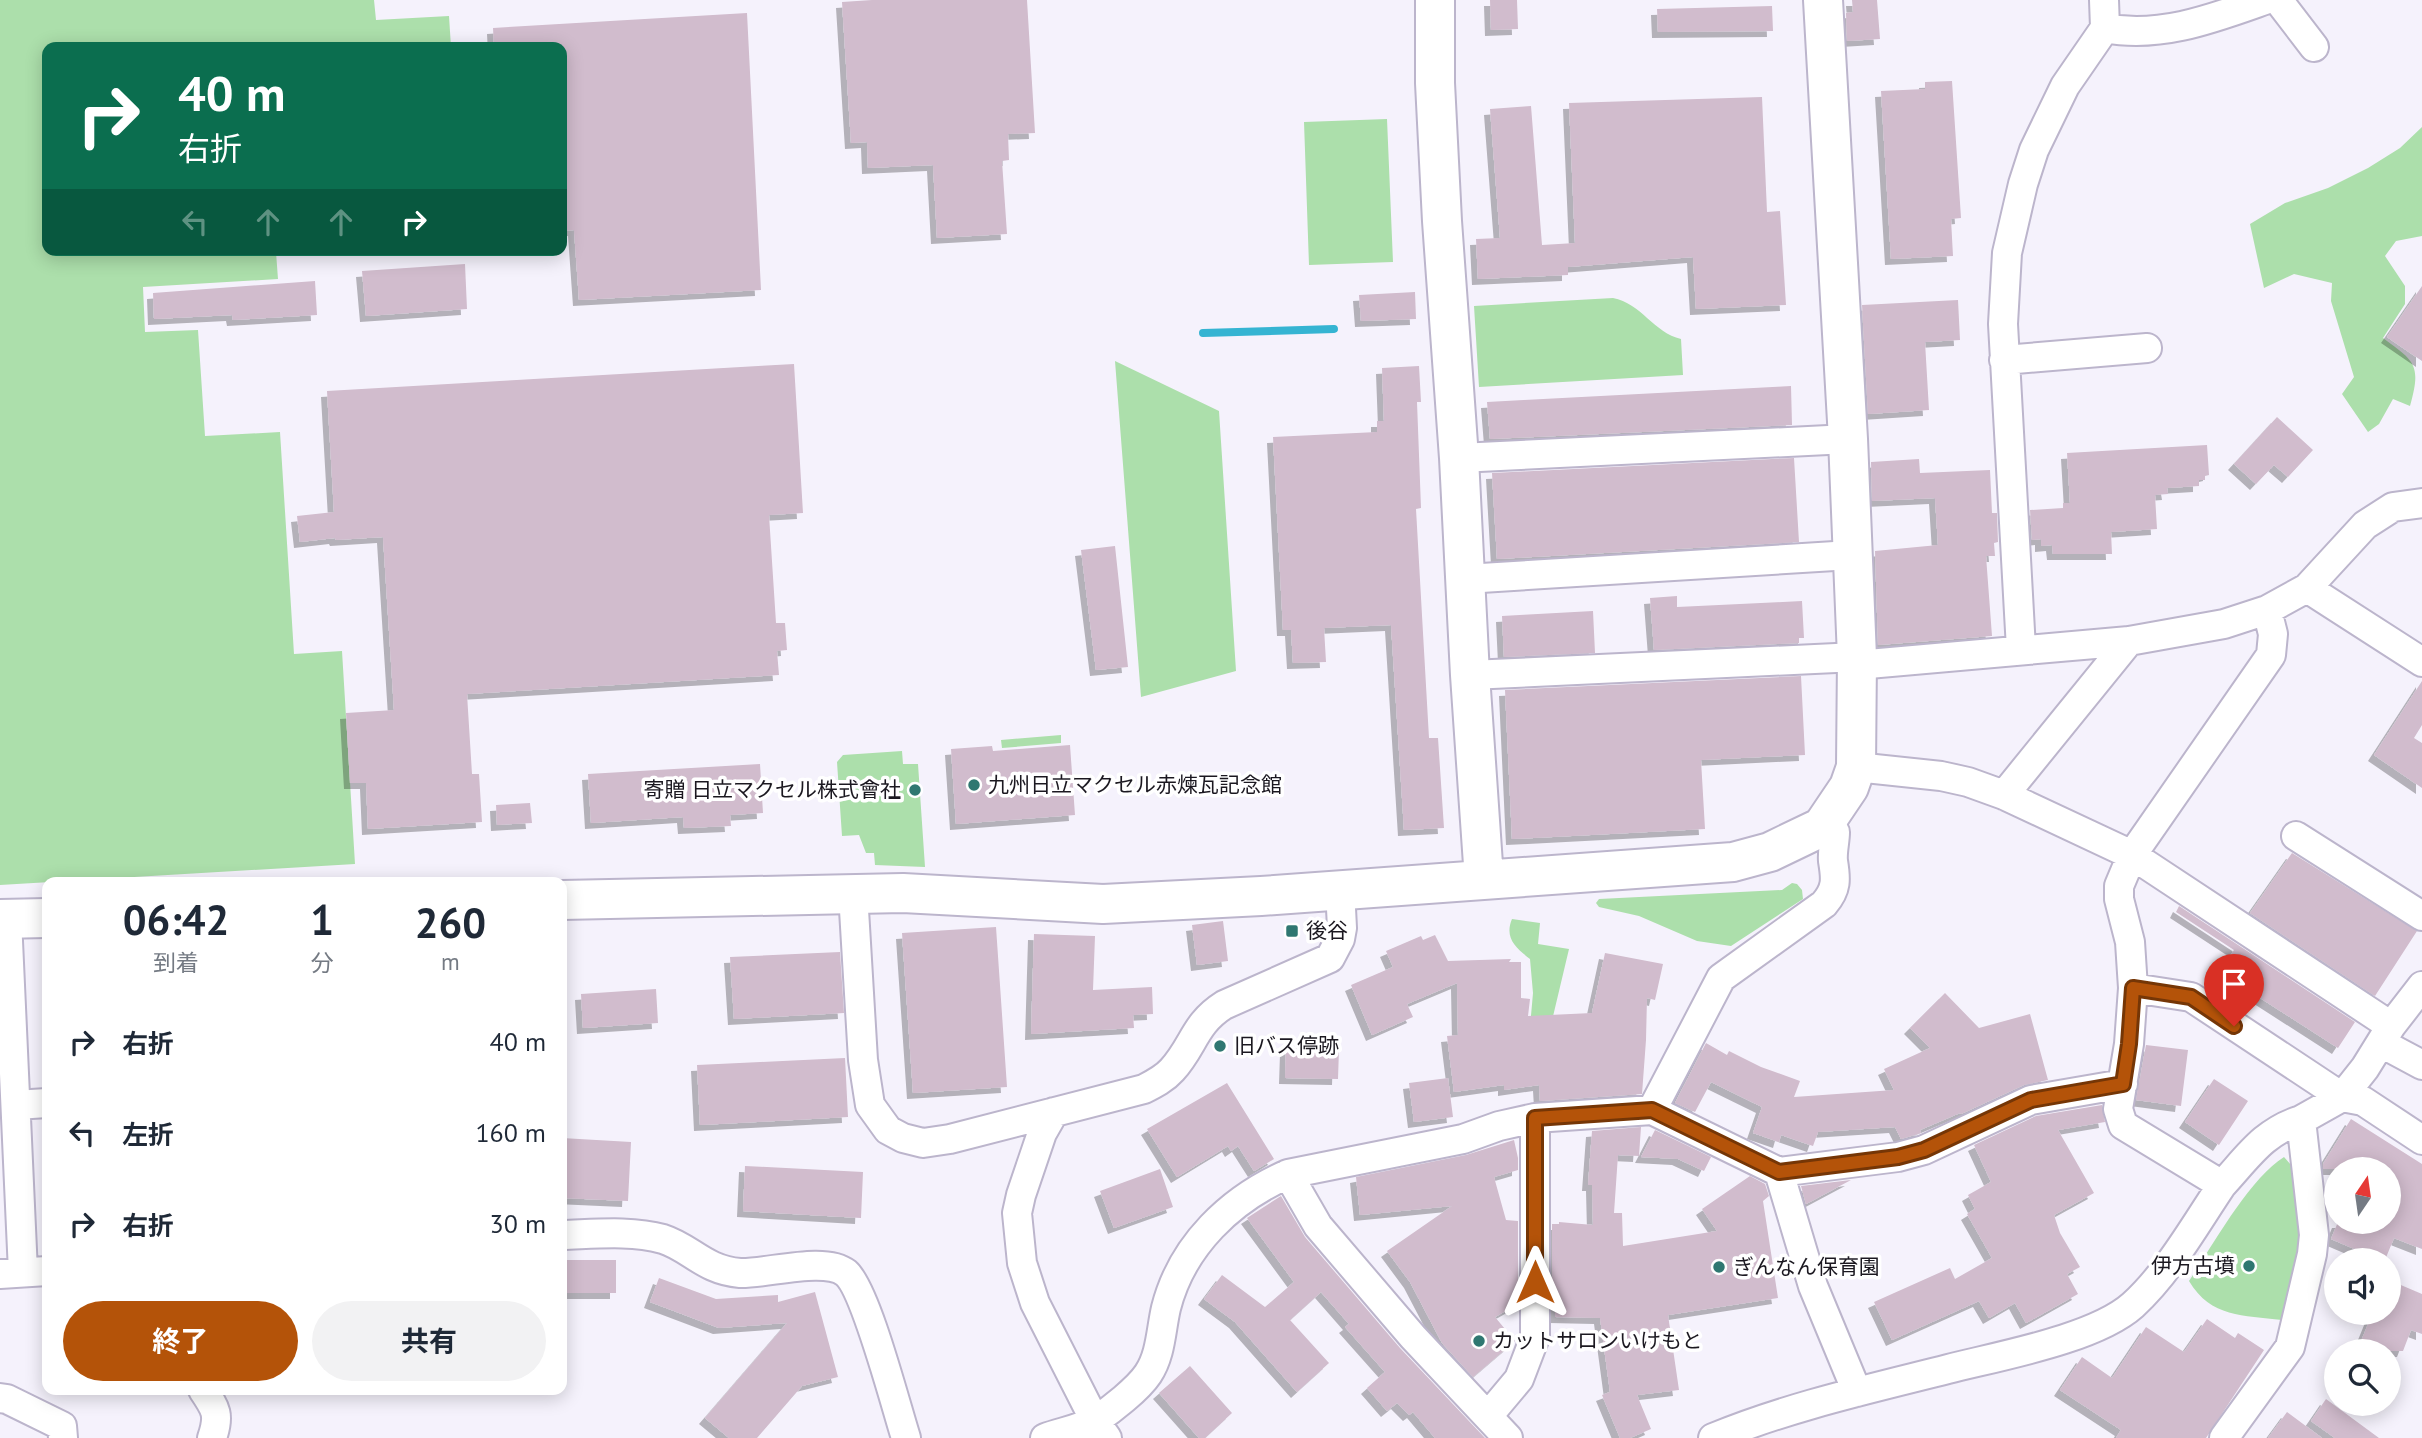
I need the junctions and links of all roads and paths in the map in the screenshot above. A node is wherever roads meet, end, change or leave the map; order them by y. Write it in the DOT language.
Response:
graph roads {
  1 [pos="1435,0"];
  2 [pos="1823,0"];
  3 [pos="2265,0"];
  4 [pos="2278,0"];
  5 [pos="2105,14"];
  6 [pos="2314,47"];
  7 [pos="2147,348"];
  8 [pos="2004,360"];
  9 [pos="1848,439"];
  10 [pos="1460,458"];
  11 [pos="2422,503"];
  12 [pos="1851,555"];
  13 [pos="1465,579"];
  14 [pos="2307,588"];
  15 [pos="2267,610"];
  16 [pos="2129,641"];
  17 [pos="2021,649"];
  18 [pos="1857,661"];
  19 [pos="2422,662"];
  20 [pos="1470,675"];
  21 [pos="1856,767"];
  22 [pos="2004,795"];
  23 [pos="1822,827"];
  24 [pos="2296,836"];
  25 [pos="2132,855"];
  26 [pos="1484,879"];
  27 [pos="1340,889"];
  28 [pos="853,893"];
  29 [pos="567,900"];
  30 [pos="2422,916"];
  31 [pos="42,918"];
  32 [pos="4,919"];
  33 [pos="2422,986"];
  34 [pos="2133,988"];
  35 [pos="2386,1034"];
  36 [pos="2422,1065"];
  37 [pos="2123,1084"];
  38 [pos="2342,1097"];
  39 [pos="42,1103"];
  40 [pos="16,1105"];
  41 [pos="1652,1110"];
  42 [pos="1054,1112"];
  43 [pos="1535,1118"];
  44 [pos="2301,1120"];
  45 [pos="2422,1140"];
  46 [pos="1779,1172"];
  47 [pos="1288,1174"];
  48 [pos="2222,1185"];
  49 [pos="567,1235"];
  50 [pos="24,1272"];
  51 [pos="1857,1392"];
  52 [pos="206,1395"];
  53 [pos="0,1398"];
  54 [pos="1488,1416"];
  55 [pos="1101,1429"];
  56 [pos="63,1438"];
  57 [pos="212,1438"];
  58 [pos="906,1438"];
  59 [pos="1045,1438"];
  60 [pos="1508,1438"];
  61 [pos="1713,1438"];
  62 [pos="2224,1438"];
  1 -- 10 [label="street"];
  2 -- 9 [label="street"];
  3 -- 5 [label="street"];
  4 -- 6 [label="street"];
  5 -- 8 [label="street"];
  7 -- 8 [label="street"];
  8 -- 17 [label="street"];
  9 -- 10 [label="street"];
  9 -- 12 [label="street"];
  10 -- 13 [label="street"];
  11 -- 14 [label="street"];
  12 -- 13 [label="street"];
  12 -- 18 [label="street"];
  13 -- 20 [label="street"];
  14 -- 15 [label="street"];
  14 -- 19 [label="street"];
  15 -- 16 [label="street"];
  15 -- 25 [label="street"];
  16 -- 17 [label="street"];
  16 -- 22 [label="street"];
  17 -- 18 [label="street"];
  18 -- 20 [label="street"];
  18 -- 21 [label="street"];
  20 -- 26 [label="street"];
  21 -- 22 [label="street"];
  21 -- 23 [label="street"];
  22 -- 25 [label="street"];
  23 -- 26 [label="street"];
  23 -- 41 [label="street"];
  24 -- 30 [label="street"];
  25 -- 34 [label="street"];
  25 -- 35 [label="street"];
  26 -- 27 [label="street"];
  27 -- 28 [label="street"];
  27 -- 42 [label="street"];
  28 -- 29 [label="street"];
  28 -- 42 [label="street"];
  31 -- 32 [label="street"];
  32 -- 40 [label="street"];
  33 -- 35 [label="street"];
  34 -- 37 [label="street"];
  34 -- 38 [label="street"];
  35 -- 36 [label="street"];
  35 -- 38 [label="street"];
  37 -- 46 [label="street"];
  37 -- 48 [label="street"];
  38 -- 44 [label="street"];
  38 -- 45 [label="street"];
  39 -- 40 [label="street"];
  40 -- 50 [label="street"];
  41 -- 43 [label="street"];
  41 -- 46 [label="street"];
  42 -- 55 [label="street"];
  43 -- 47 [label="street"];
  43 -- 54 [label="street"];
  44 -- 48 [label="street"];
  44 -- 62 [label="street"];
  46 -- 51 [label="street"];
  47 -- 54 [label="street"];
  47 -- 55 [label="street"];
  48 -- 51 [label="street"];
  49 -- 58 [label="street"];
  51 -- 61 [label="street"];
  52 -- 57 [label="street"];
  53 -- 56 [label="street"];
  54 -- 60 [label="street"];
  55 -- 59 [label="street"];
}
